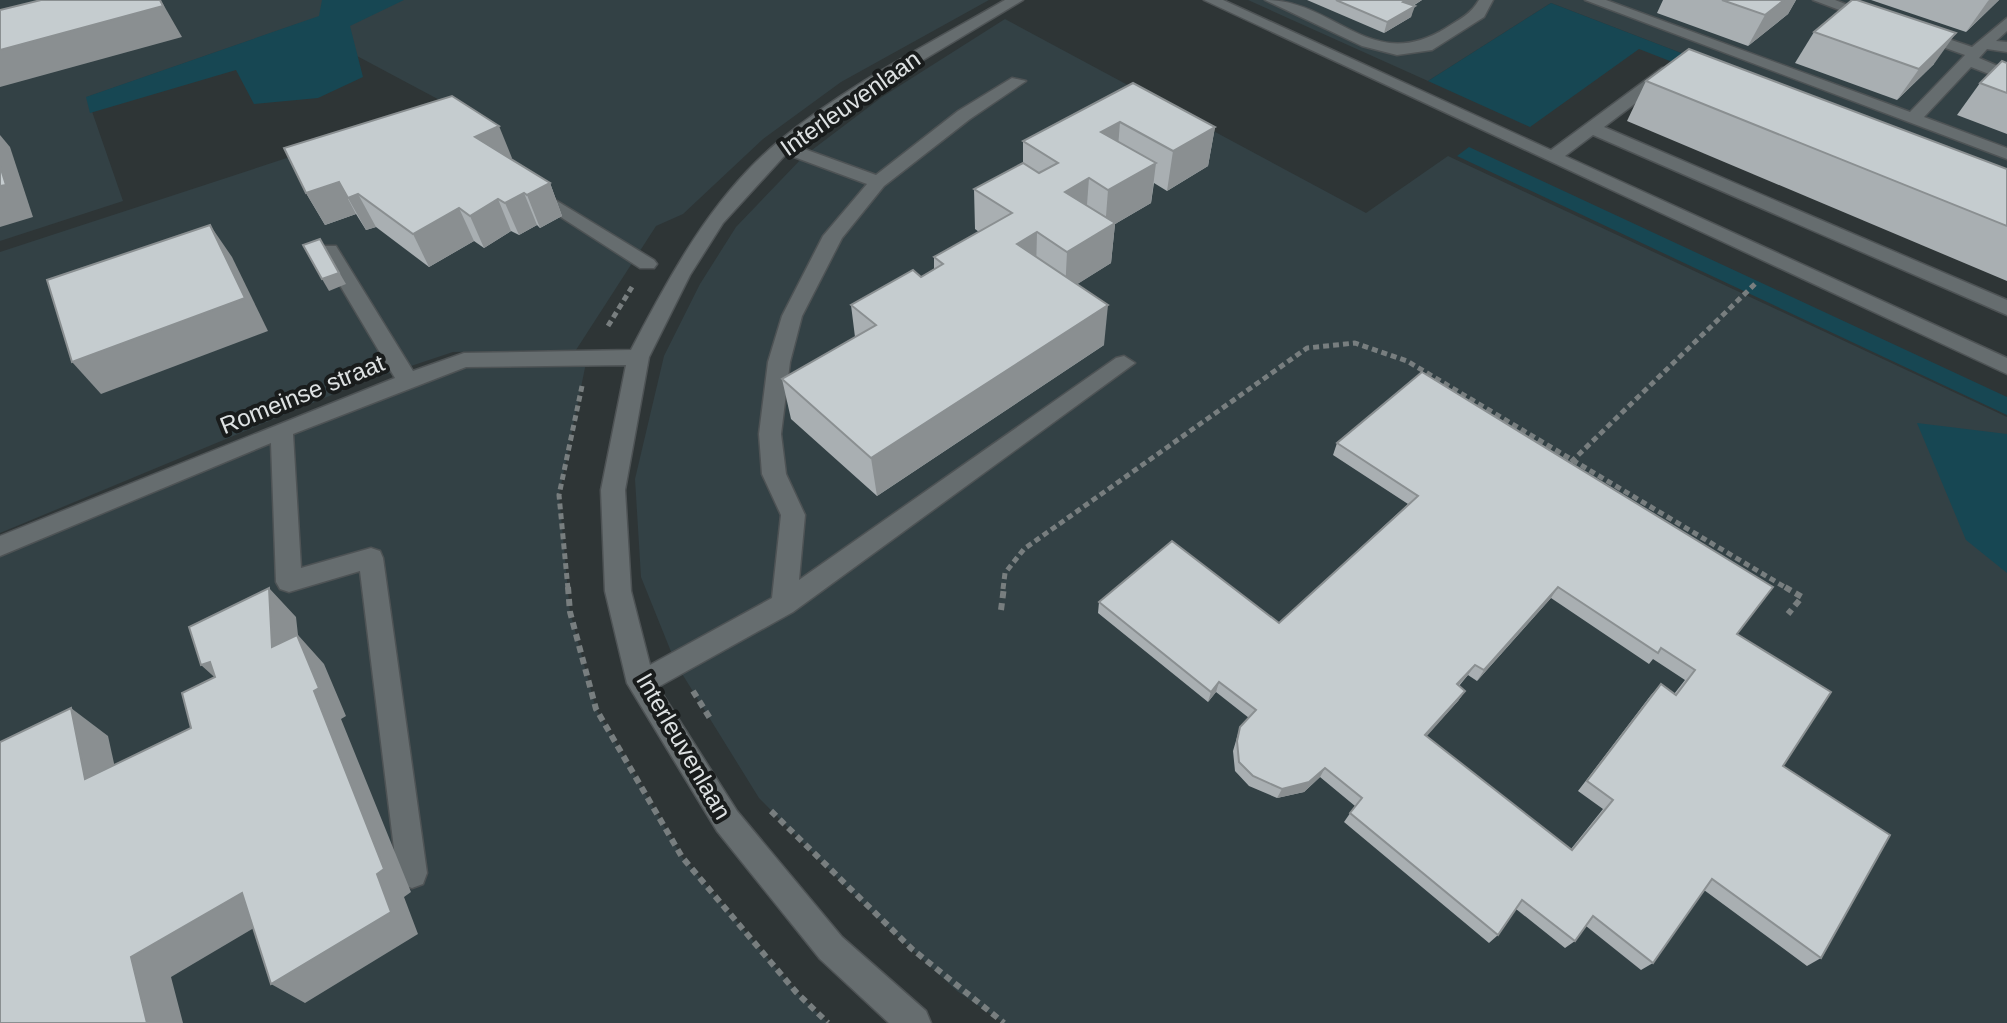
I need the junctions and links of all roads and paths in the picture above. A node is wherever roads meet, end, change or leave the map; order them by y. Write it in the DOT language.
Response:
graph roads {
  1 [pos="1016,0"];
  2 [pos="1211,0"];
  3 [pos="1272,0"];
  4 [pos="1486,0"];
  5 [pos="1592,0"];
  6 [pos="1820,0"];
  7 [pos="2007,23"];
  8 [pos="2007,47"];
  9 [pos="1975,52"];
  10 [pos="1681,74"];
  11 [pos="2007,76"];
  12 [pos="1018,81"];
  13 [pos="1913,119"];
  14 [pos="1592,128"];
  15 [pos="783,147"];
  16 [pos="2007,154"];
  17 [pos="1551,158"];
  18 [pos="512,178"];
  19 [pos="878,182"];
  20 [pos="329,250"];
  21 [pos="1778,262"];
  22 [pos="647,264"];
  23 [pos="2007,308"];
  24 [pos="638,357"];
  25 [pos="587,358"];
  26 [pos="1124,363"];
  27 [pos="2007,367"];
  28 [pos="407,379"];
  29 [pos="282,430"];
  30 [pos="1571,462"];
  31 [pos="0,546"];
  32 [pos="784,604"];
  33 [pos="1001,610"];
  34 [pos="1788,614"];
  35 [pos="641,683"];
  36 [pos="412,873"];
  37 [pos="828,1023"];
  38 [pos="914,1023"];
  1 -- 15 [label="street, Interleuvenlaan"];
  2 -- 17 [label="street"];
  3 -- 4 [label="street"];
  5 -- 13 [label="street"];
  6 -- 9 [label="street"];
  7 -- 9 [label="street"];
  8 -- 9 [label="street"];
  9 -- 11 [label="street"];
  9 -- 13 [label="street"];
  10 -- 14 [label="street"];
  12 -- 19 [label="street"];
  13 -- 16 [label="street"];
  14 -- 17 [label="street"];
  14 -- 23 [label="street"];
  15 -- 19 [label="street"];
  15 -- 24 [label="street, Interleuvenlaan"];
  17 -- 21 [label="street"];
  18 -- 22 [label="street"];
  19 -- 32 [label="street"];
  20 -- 28 [label="street"];
  21 -- 27 [label="street"];
  21 -- 30 [label="path"];
  22 -- 25 [label="path"];
  24 -- 25 [label="street, Romeinse straat"];
  24 -- 35 [label="street, Interleuvenlaan"];
  25 -- 28 [label="street, Romeinse straat"];
  25 -- 37 [label="path"];
  26 -- 32 [label="street"];
  28 -- 29 [label="street, Romeinse straat"];
  29 -- 31 [label="street, Romeinse straat"];
  29 -- 36 [label="street"];
  30 -- 33 [label="path"];
  30 -- 34 [label="path"];
  32 -- 35 [label="street"];
  35 -- 38 [label="street, Interleuvenlaan"];
}
